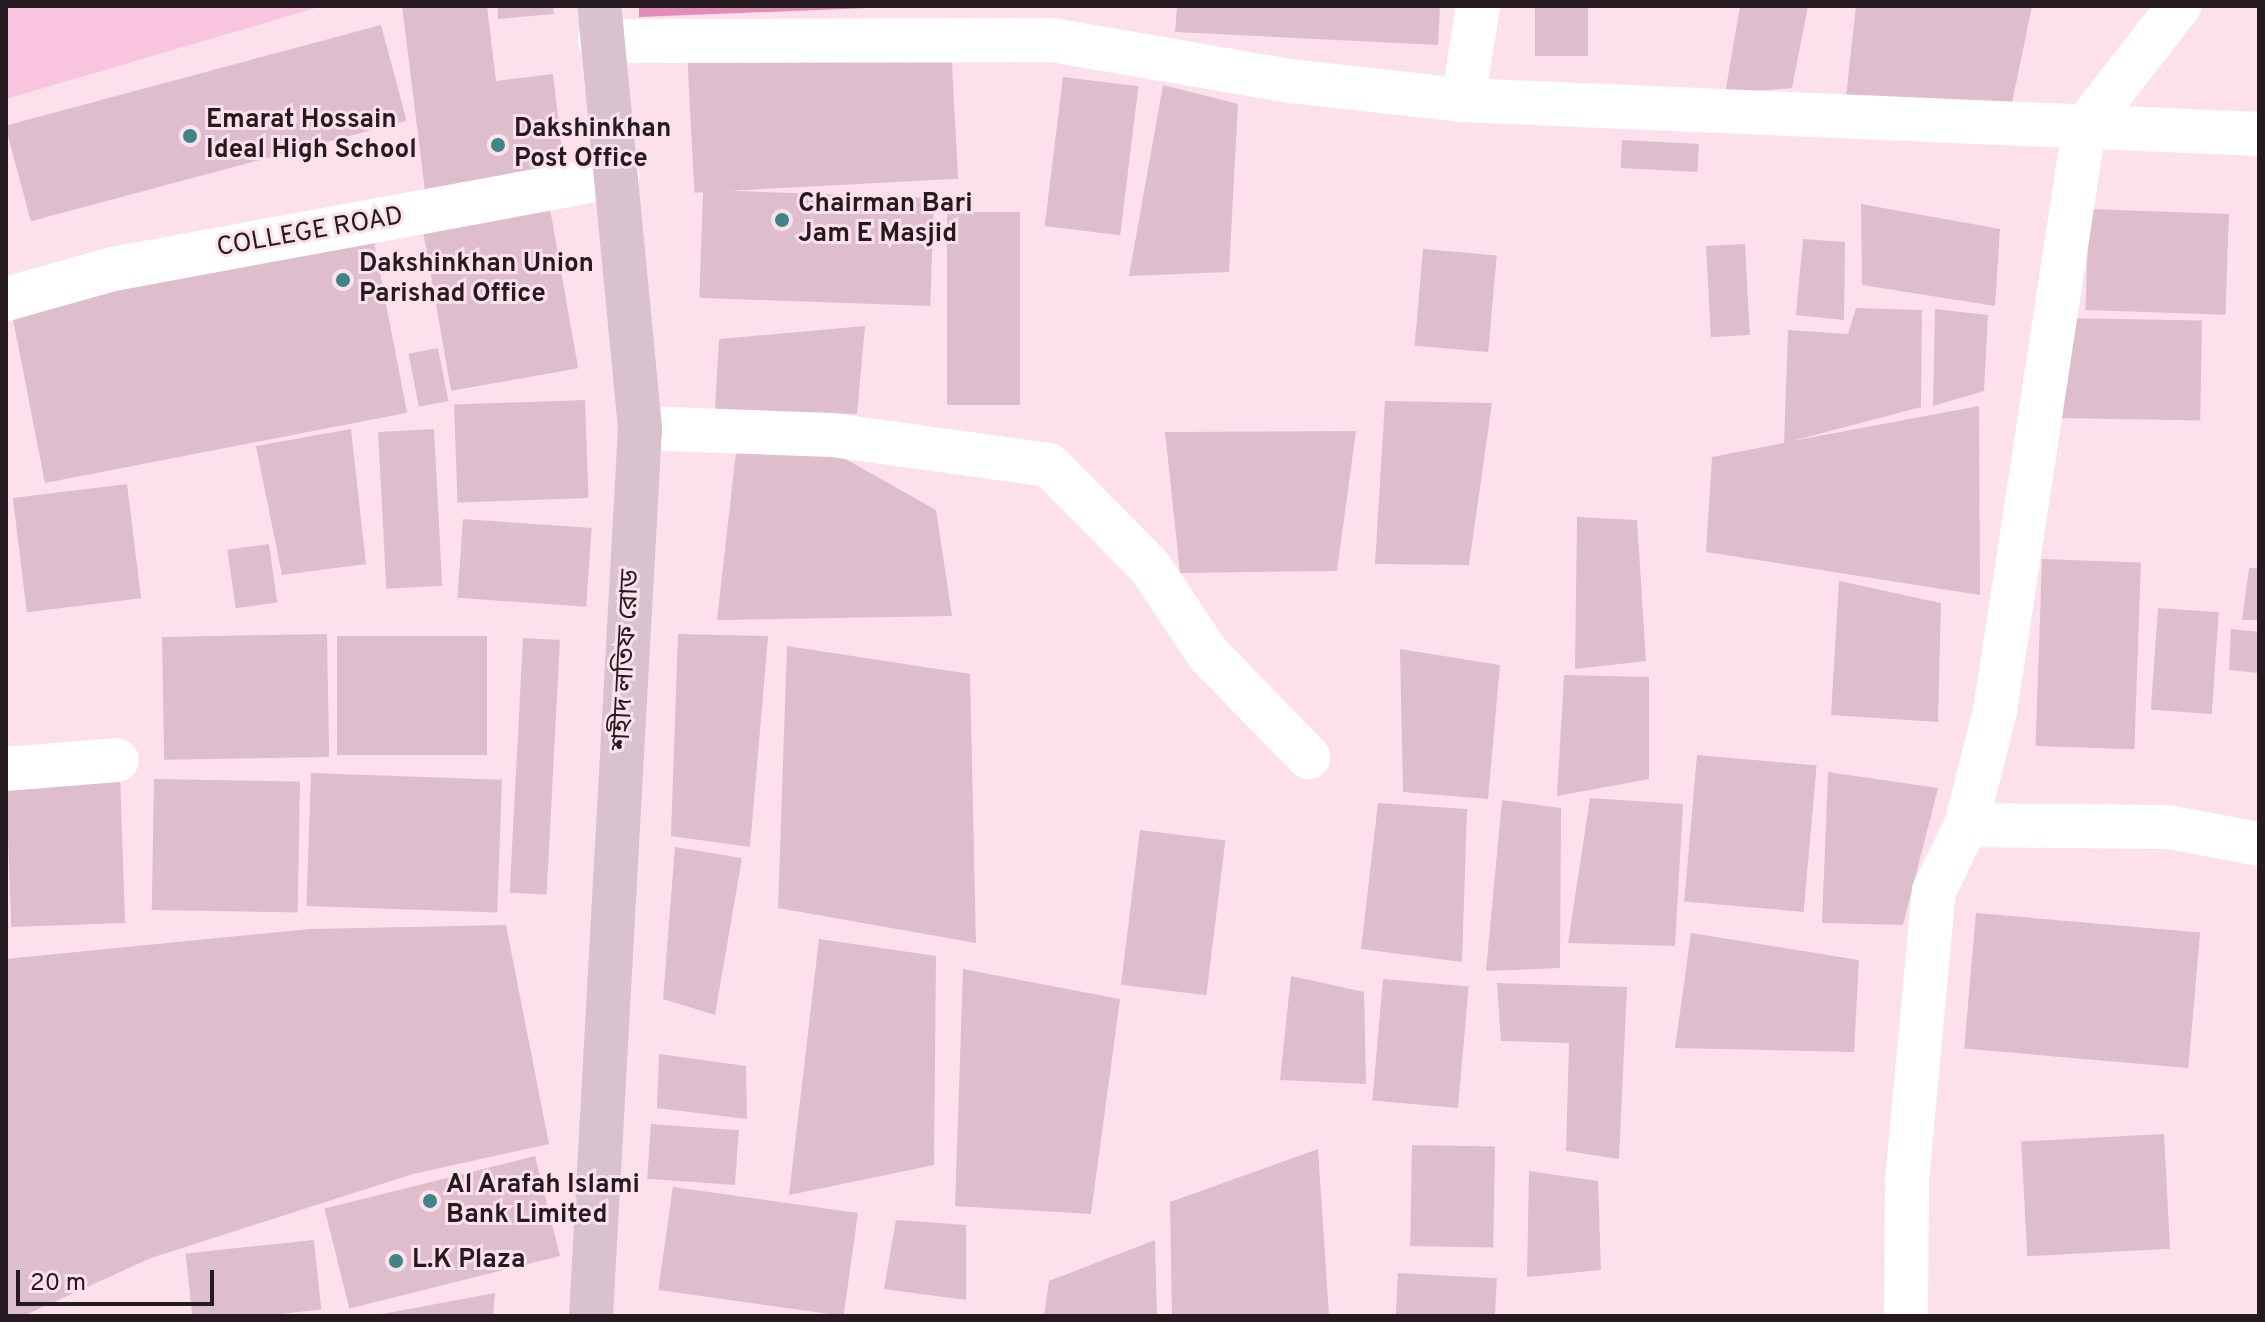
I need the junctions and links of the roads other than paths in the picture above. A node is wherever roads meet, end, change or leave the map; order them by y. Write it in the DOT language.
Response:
graph roads {
  1 [pos="1478,6"];
  2 [pos="2179,6"];
  3 [pos="599,23"];
  4 [pos="1463,100"];
  5 [pos="2084,128"];
  6 [pos="2259,134"];
  7 [pos="617,176"];
  8 [pos="6,299"];
  9 [pos="640,428"];
  10 [pos="1308,757"];
  11 [pos="117,760"];
  12 [pos="6,769"];
  13 [pos="1966,825"];
  14 [pos="2259,844"];
  15 [pos="591,1316"];
  16 [pos="1906,1316"];
  1 -- 4 [label="street"];
  2 -- 5 [label="street"];
  3 -- 4 [label="street"];
  3 -- 7 [label="street, শহীদ লতিফ রোড"];
  4 -- 5 [label="street"];
  5 -- 6 [label="street"];
  5 -- 13 [label="street"];
  7 -- 8 [label="street, COLLEGE ROAD"];
  7 -- 9 [label="street, শহীদ লতিফ রোড"];
  9 -- 10 [label="street"];
  9 -- 15 [label="street, শহীদ লতিফ রোড"];
  11 -- 12 [label="street"];
  13 -- 14 [label="street"];
  13 -- 16 [label="street"];
}
